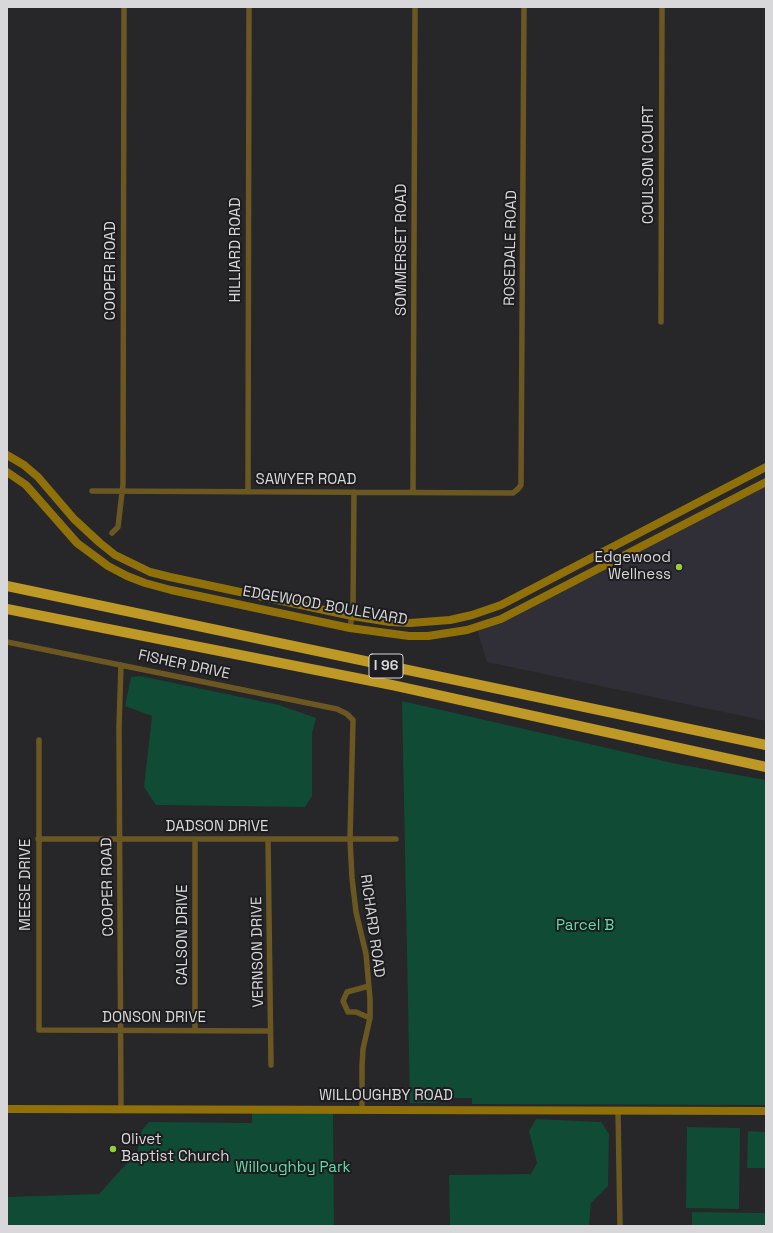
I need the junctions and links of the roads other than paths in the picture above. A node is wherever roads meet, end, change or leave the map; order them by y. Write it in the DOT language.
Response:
graph roads {
  1 [pos="124,7"];
  2 [pos="249,7"];
  3 [pos="415,7"];
  4 [pos="524,7"];
  5 [pos="662,7"];
  6 [pos="661,322"];
  7 [pos="7,455"];
  8 [pos="766,467"];
  9 [pos="7,472"];
  10 [pos="766,472"];
  11 [pos="766,482"];
  12 [pos="26,485"];
  13 [pos="518,489"];
  14 [pos="750,490"];
  15 [pos="92,491"];
  16 [pos="121,492"];
  17 [pos="248,492"];
  18 [pos="354,492"];
  19 [pos="413,492"];
  20 [pos="61,502"];
  21 [pos="651,527"];
  22 [pos="112,533"];
  23 [pos="612,562"];
  24 [pos="573,567"];
  25 [pos="7,586"];
  26 [pos="531,590"];
  27 [pos="540,599"];
  28 [pos="7,609"];
  29 [pos="352,616"];
  30 [pos="491,622"];
  31 [pos="350,628"];
  32 [pos="7,642"];
  33 [pos="121,665"];
  34 [pos="353,720"];
  35 [pos="39,740"];
  36 [pos="766,745"];
  37 [pos="766,767"];
  38 [pos="38,839"];
  39 [pos="120,839"];
  40 [pos="195,839"];
  41 [pos="268,839"];
  42 [pos="350,839"];
  43 [pos="396,839"];
  44 [pos="369,986"];
  45 [pos="370,1018"];
  46 [pos="38,1030"];
  47 [pos="195,1030"];
  48 [pos="122,1031"];
  49 [pos="270,1031"];
  50 [pos="271,1065"];
  51 [pos="121,1109"];
  52 [pos="7,1110"];
  53 [pos="362,1110"];
  54 [pos="618,1110"];
  55 [pos="766,1111"];
  56 [pos="620,1226"];
  1 -- 16 [label="street, COOPER ROAD"];
  2 -- 17 [label="street, HILLIARD ROAD"];
  3 -- 19 [label="street, SOMMERSET ROAD"];
  4 -- 13 [label="street, ROSEDALE ROAD"];
  5 -- 6 [label="street, COULSON COURT"];
  7 -- 20 [label="street"];
  8 -- 21 [label="street"];
  9 -- 12 [label="street, EDGEWOOD BOULEVARD"];
  10 -- 14 [label="street"];
  11 -- 14 [label="street, EDGEWOOD BOULEVARD"];
  12 -- 20 [label="street"];
  12 -- 31 [label="street, EDGEWOOD BOULEVARD"];
  13 -- 19 [label="street, SAWYER ROAD"];
  14 -- 23 [label="street, EDGEWOOD BOULEVARD"];
  15 -- 16 [label="street, SAWYER ROAD"];
  16 -- 17 [label="street, SAWYER ROAD"];
  16 -- 22 [label="street, COOPER ROAD"];
  17 -- 18 [label="street, SAWYER ROAD"];
  18 -- 19 [label="street, SAWYER ROAD"];
  18 -- 29 [label="street"];
  20 -- 29 [label="street"];
  21 -- 23 [label="street"];
  21 -- 24 [label="street"];
  23 -- 27 [label="street, EDGEWOOD BOULEVARD"];
  24 -- 26 [label="street"];
  24 -- 27 [label="street"];
  25 -- 36 [label="highway, I 96"];
  26 -- 29 [label="street"];
  26 -- 30 [label="street"];
  27 -- 30 [label="street, EDGEWOOD BOULEVARD"];
  28 -- 37 [label="highway, I 96"];
  29 -- 31 [label="street"];
  30 -- 31 [label="street, EDGEWOOD BOULEVARD"];
  32 -- 33 [label="street, FISHER DRIVE"];
  33 -- 34 [label="street, FISHER DRIVE"];
  33 -- 39 [label="street, COOPER ROAD"];
  34 -- 42 [label="street, RICHARD ROAD"];
  35 -- 38 [label="street, MEESE DRIVE"];
  38 -- 39 [label="street, DADSON DRIVE"];
  38 -- 46 [label="street, MEESE DRIVE"];
  39 -- 40 [label="street, DADSON DRIVE"];
  39 -- 48 [label="street, COOPER ROAD"];
  40 -- 41 [label="street, DADSON DRIVE"];
  40 -- 47 [label="street, CALSON DRIVE"];
  41 -- 42 [label="street, DADSON DRIVE"];
  41 -- 49 [label="street, VERNSON DRIVE"];
  42 -- 43 [label="street, DADSON DRIVE"];
  42 -- 44 [label="street, RICHARD ROAD"];
  44 -- 45 [label="street, RICHARD ROAD"];
  44 -- 45 [label="street"];
  45 -- 53 [label="street, RICHARD ROAD"];
  46 -- 48 [label="street, DONSON DRIVE"];
  47 -- 48 [label="street, DONSON DRIVE"];
  47 -- 49 [label="street, DONSON DRIVE"];
  48 -- 51 [label="street, COOPER ROAD"];
  49 -- 50 [label="street, VERNSON DRIVE"];
  51 -- 52 [label="street, WILLOUGHBY ROAD"];
  51 -- 53 [label="street, WILLOUGHBY ROAD"];
  53 -- 54 [label="street, WILLOUGHBY ROAD"];
  54 -- 55 [label="street, WILLOUGHBY ROAD"];
  54 -- 56 [label="street"];
}
